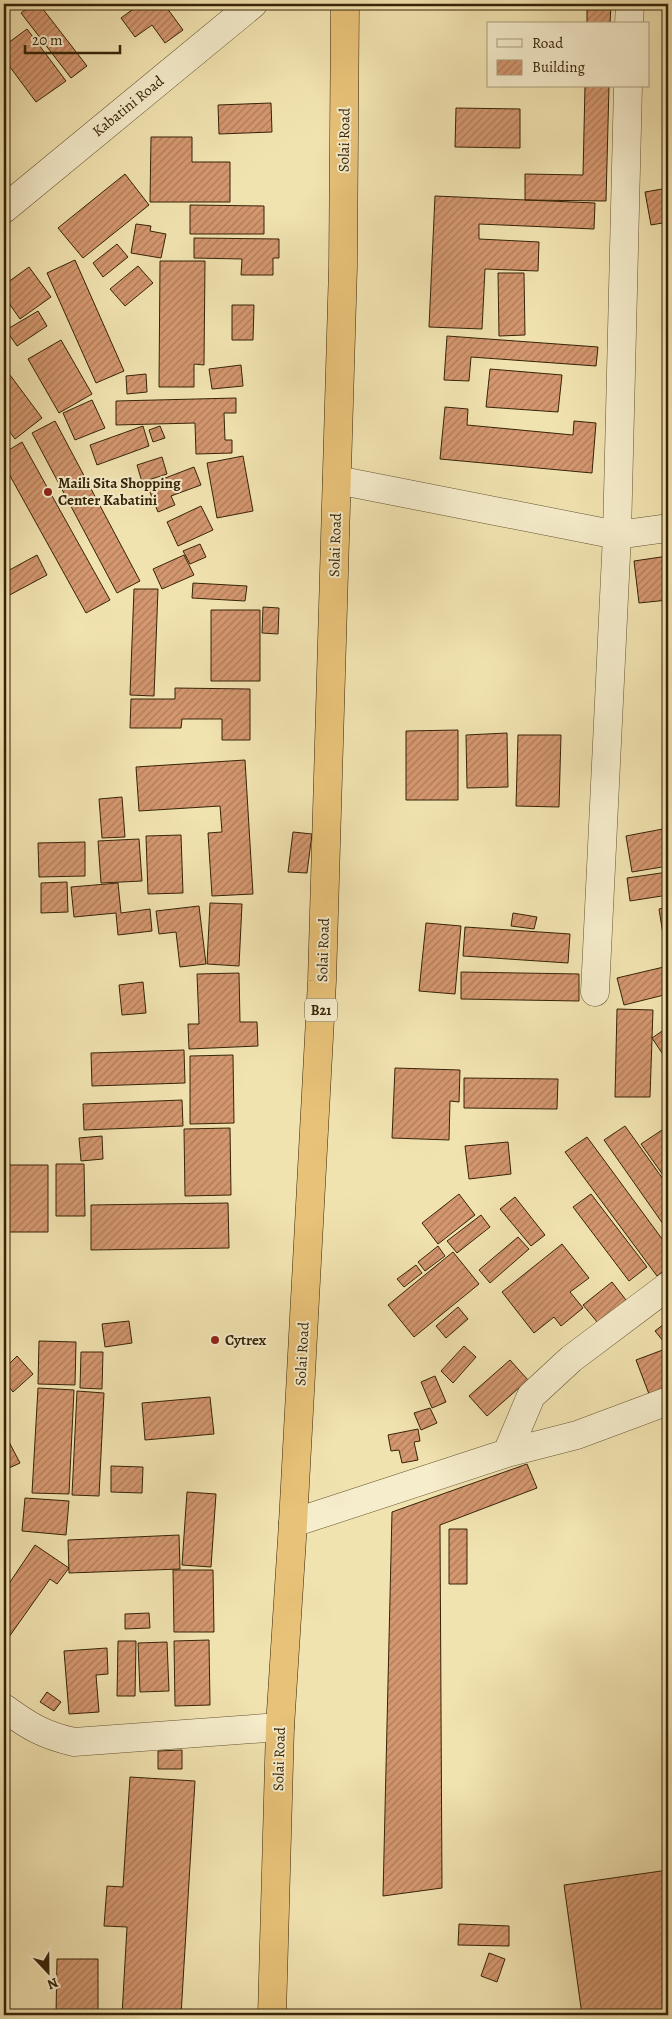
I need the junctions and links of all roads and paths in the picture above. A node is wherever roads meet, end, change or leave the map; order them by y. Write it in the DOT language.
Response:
graph roads {
  1 [pos="253,4"];
  2 [pos="345,4"];
  3 [pos="630,4"];
  4 [pos="629,22"];
  5 [pos="628,88"];
  6 [pos="4,209"];
  7 [pos="337,480"];
  8 [pos="668,528"];
  9 [pos="617,535"];
  10 [pos="595,992"];
  11 [pos="668,1286"];
  12 [pos="668,1401"];
  13 [pos="507,1453"];
  14 [pos="294,1523"];
  15 [pos="4,1708"];
  16 [pos="280,1727"];
  17 [pos="272,2015"];
  1 -- 6 [label="street, Kabatini Road"];
  2 -- 7 [label="highway, Solai Road / B21"];
  3 -- 4 [label="street"];
  5 -- 9 [label="street"];
  7 -- 9 [label="street"];
  7 -- 14 [label="highway, Solai Road / B21"];
  8 -- 9 [label="street"];
  9 -- 10 [label="street"];
  11 -- 13 [label="street"];
  12 -- 13 [label="street"];
  13 -- 14 [label="street"];
  14 -- 16 [label="highway, Solai Road / B21"];
  15 -- 16 [label="street"];
  16 -- 17 [label="highway, Solai Road / B21"];
}
